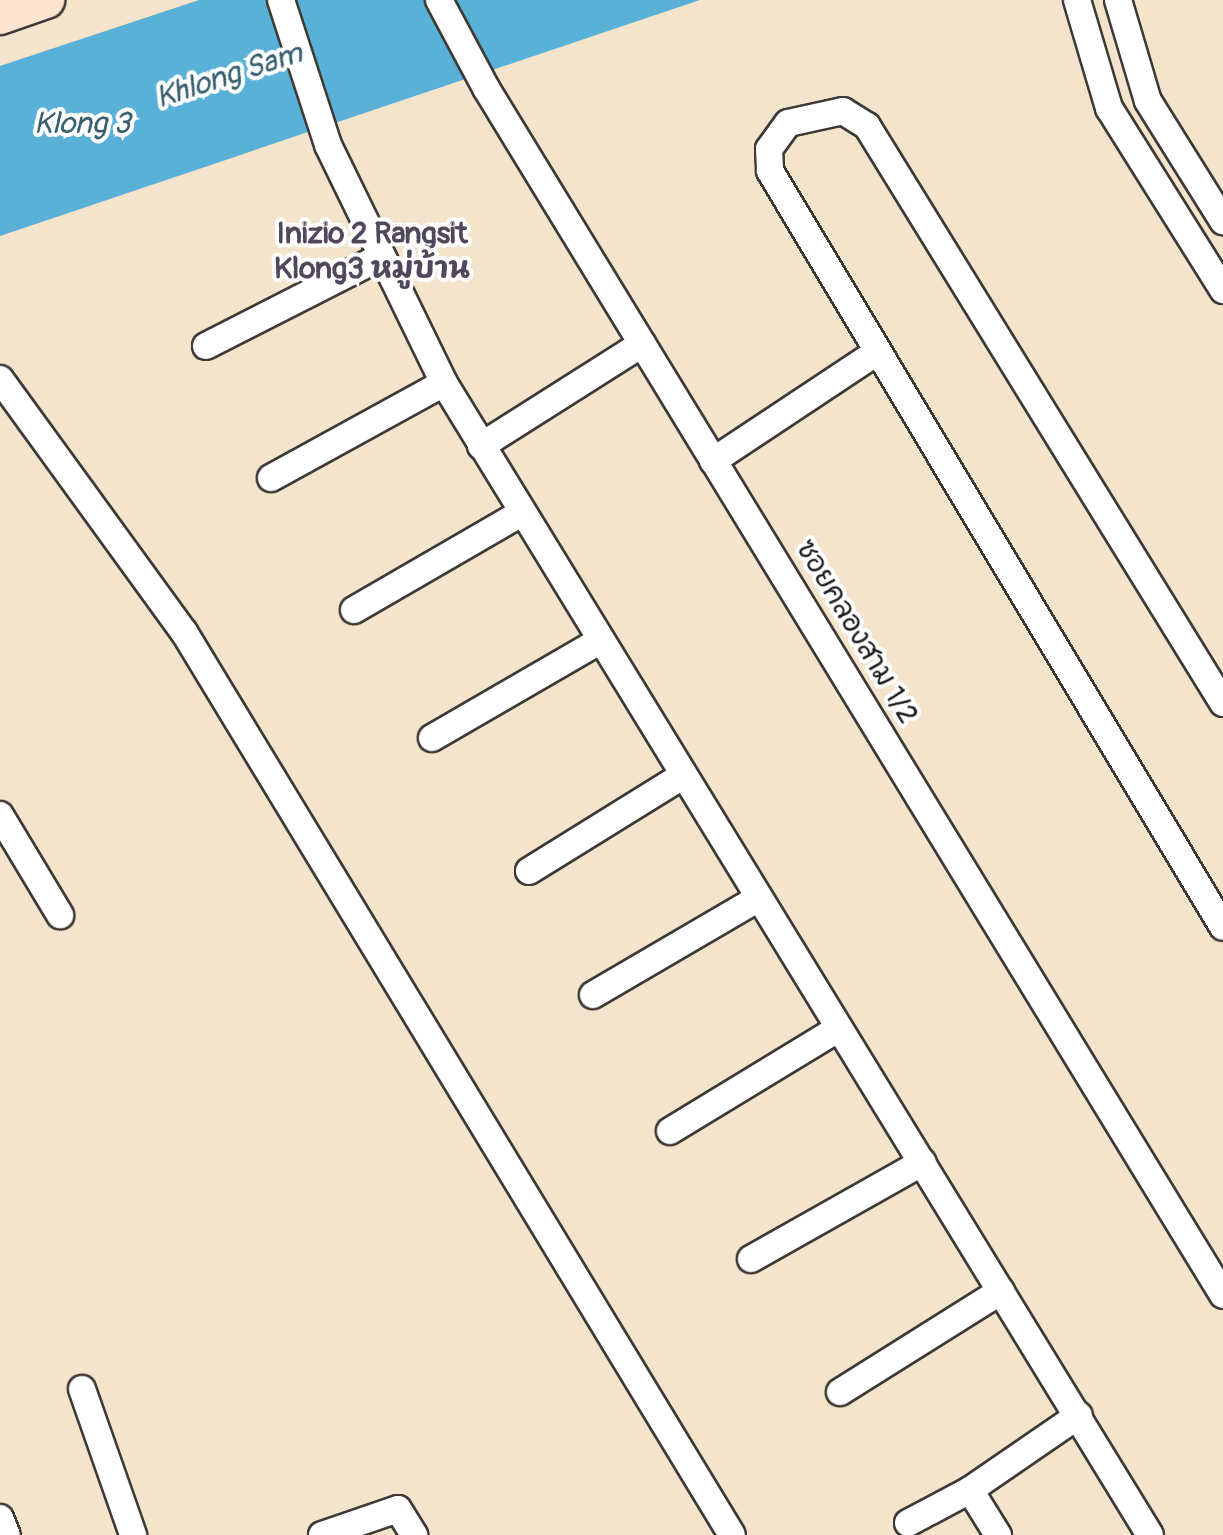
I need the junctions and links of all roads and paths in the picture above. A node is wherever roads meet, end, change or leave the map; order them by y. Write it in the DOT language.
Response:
graph roads {
  1 [pos="46,0"];
  2 [pos="281,0"];
  3 [pos="439,0"];
  4 [pos="1077,0"];
  5 [pos="1118,0"];
  6 [pos="0,16"];
  7 [pos="1137,55"];
  8 [pos="1100,69"];
  9 [pos="1223,221"];
  10 [pos="379,258"];
  11 [pos="1223,290"];
  12 [pos="642,344"];
  13 [pos="206,346"];
  14 [pos="877,352"];
  15 [pos="0,379"];
  16 [pos="444,383"];
  17 [pos="481,446"];
  18 [pos="713,461"];
  19 [pos="271,478"];
  20 [pos="521,513"];
  21 [pos="354,610"];
  22 [pos="601,640"];
  23 [pos="1223,703"];
  24 [pos="432,738"];
  25 [pos="682,776"];
  26 [pos="0,815"];
  27 [pos="529,871"];
  28 [pos="757,899"];
  29 [pos="60,915"];
  30 [pos="1223,927"];
  31 [pos="593,995"];
  32 [pos="838,1029"];
  33 [pos="670,1131"];
  34 [pos="923,1162"];
  35 [pos="751,1259"];
  36 [pos="1001,1291"];
  37 [pos="1223,1295"];
  38 [pos="82,1389"];
  39 [pos="840,1392"];
  40 [pos="1079,1415"];
  41 [pos="970,1490"];
  42 [pos="0,1518"];
  43 [pos="908,1523"];
  44 [pos="7,1535"];
  45 [pos="133,1535"];
  46 [pos="322,1535"];
  47 [pos="414,1535"];
  48 [pos="732,1535"];
  49 [pos="998,1535"];
  50 [pos="1150,1535"];
  1 -- 6 [label="main road"];
  2 -- 10 [label="street"];
  3 -- 12 [label="street, ซอยคลองสาม 1/2"];
  4 -- 8 [label="street"];
  5 -- 7 [label="street"];
  7 -- 8 [label="street"];
  7 -- 9 [label="street"];
  8 -- 11 [label="street"];
  10 -- 13 [label="street"];
  10 -- 16 [label="street"];
  12 -- 17 [label="street"];
  12 -- 18 [label="street, ซอยคลองสาม 1/2"];
  14 -- 18 [label="street"];
  14 -- 23 [label="street"];
  14 -- 30 [label="street"];
  15 -- 48 [label="street"];
  16 -- 17 [label="street"];
  16 -- 19 [label="street"];
  17 -- 20 [label="street"];
  18 -- 37 [label="street, ซอยคลองสาม 1/2"];
  20 -- 21 [label="street"];
  20 -- 22 [label="street"];
  22 -- 24 [label="street"];
  22 -- 25 [label="street"];
  25 -- 27 [label="street"];
  25 -- 28 [label="street"];
  26 -- 29 [label="street"];
  28 -- 31 [label="street"];
  28 -- 32 [label="street"];
  32 -- 33 [label="street"];
  32 -- 34 [label="street"];
  34 -- 35 [label="street"];
  34 -- 36 [label="street"];
  36 -- 39 [label="street"];
  36 -- 40 [label="street"];
  38 -- 45 [label="street"];
  40 -- 41 [label="street"];
  40 -- 50 [label="street"];
  41 -- 43 [label="street"];
  41 -- 49 [label="street"];
  42 -- 44 [label="street"];
  46 -- 47 [label="street"];
}
